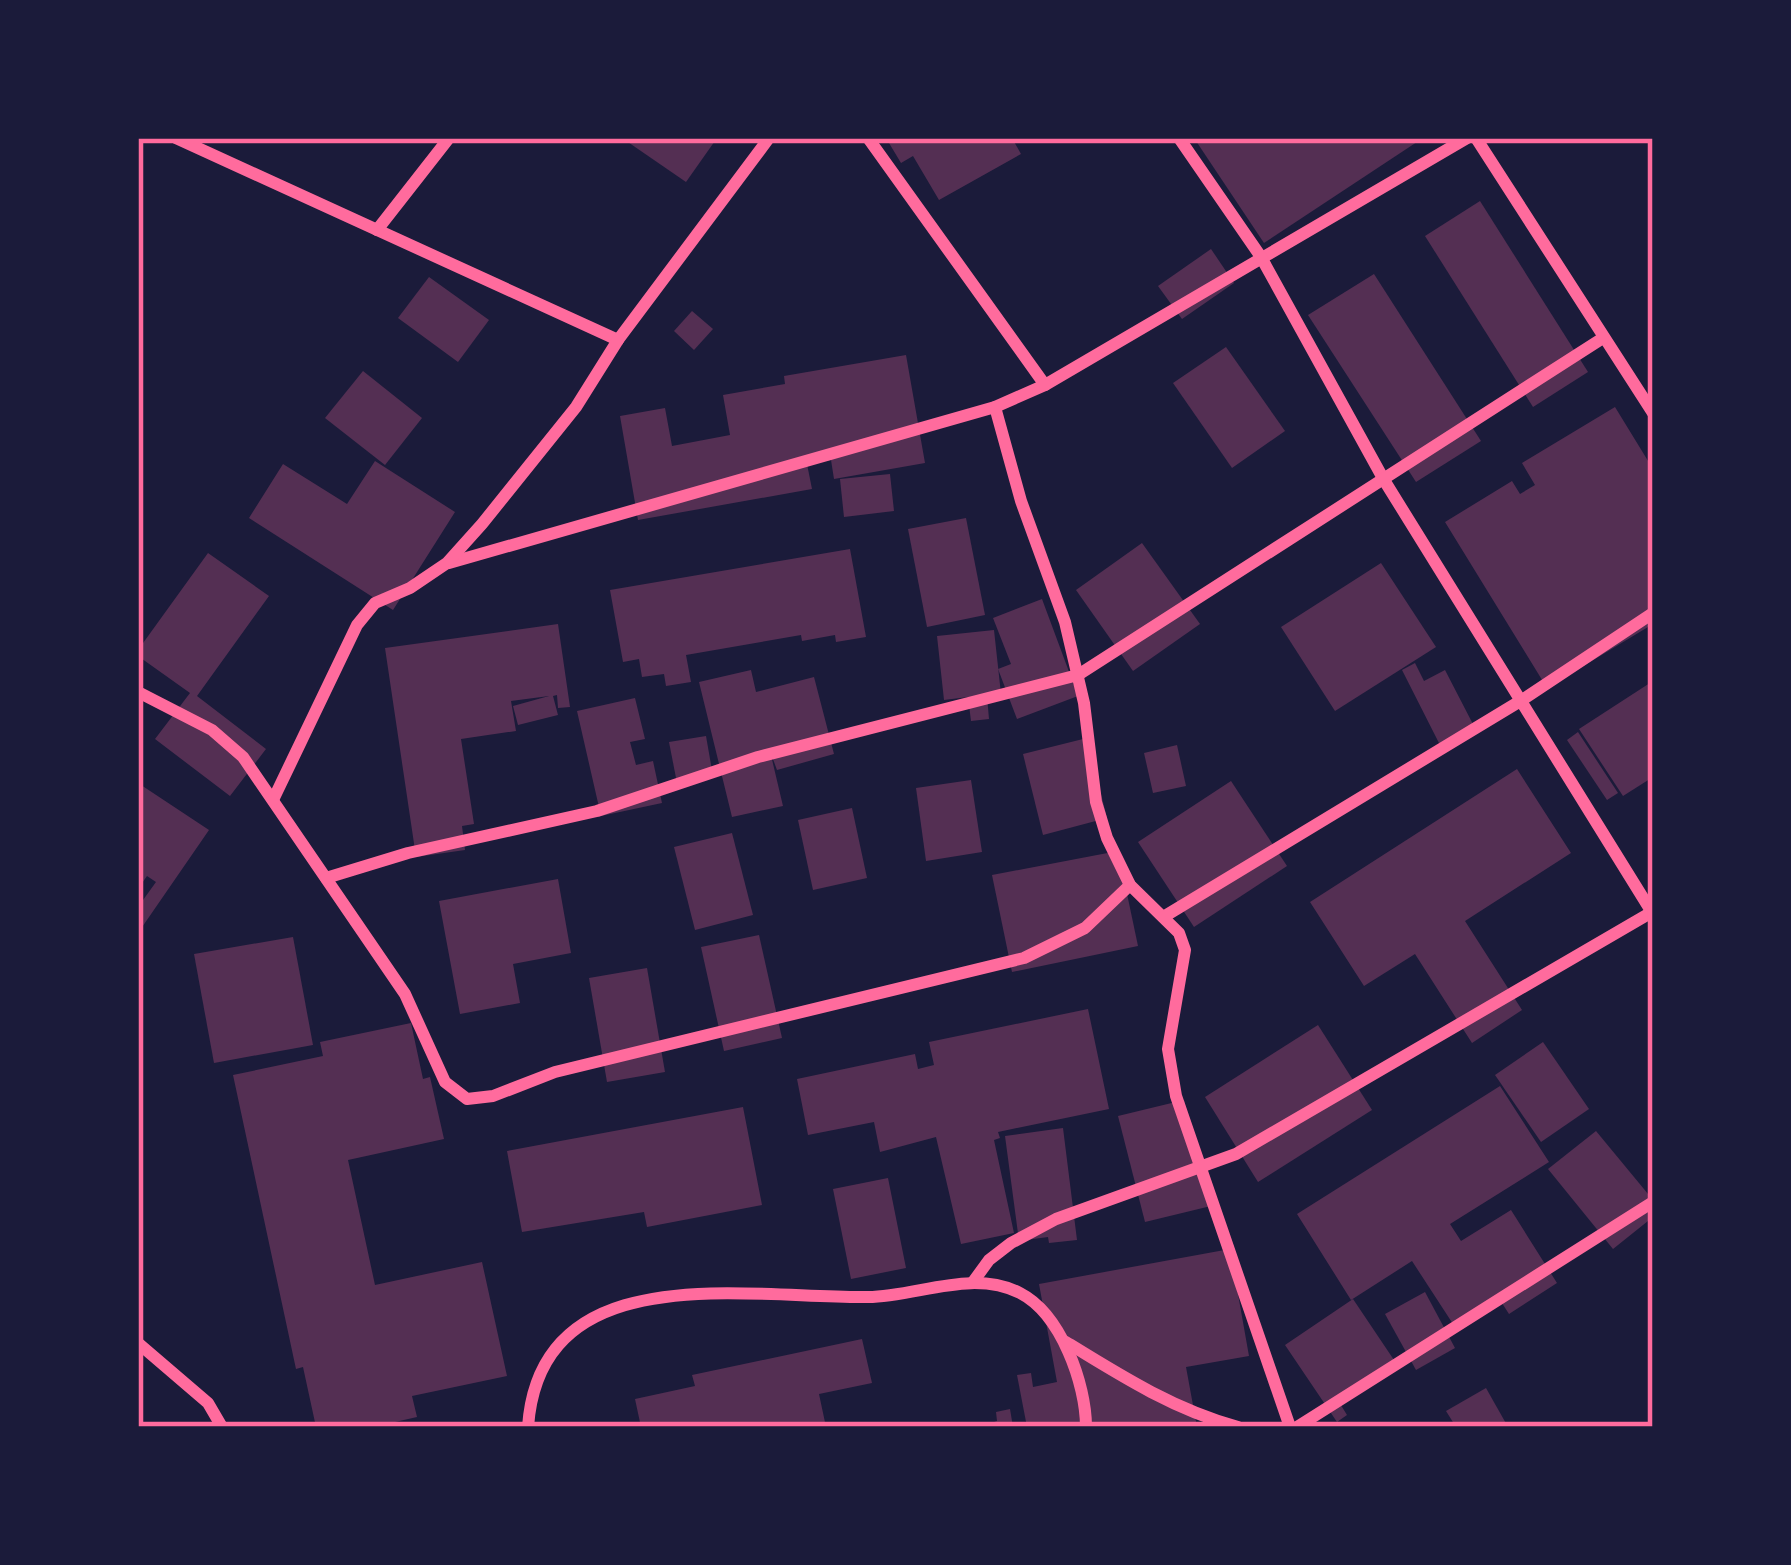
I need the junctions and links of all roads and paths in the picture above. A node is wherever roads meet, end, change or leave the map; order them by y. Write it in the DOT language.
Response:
graph roads {
  1 [pos="176,138"];
  2 [pos="449,138"];
  3 [pos="769,138"];
  4 [pos="868,138"];
  5 [pos="1178,138"];
  6 [pos="1471,138"];
  7 [pos="377,230"];
  8 [pos="1261,257"];
  9 [pos="1603,338"];
  10 [pos="618,340"];
  11 [pos="1045,386"];
  12 [pos="995,407"];
  13 [pos="1653,413"];
  14 [pos="1384,480"];
  15 [pos="447,563"];
  16 [pos="1653,613"];
  17 [pos="1078,674"];
  18 [pos="138,692"];
  19 [pos="1522,700"];
  20 [pos="273,800"];
  21 [pos="326,878"];
  22 [pos="1130,885"];
  23 [pos="1652,913"];
  24 [pos="1165,916"];
  25 [pos="1203,1168"];
  26 [pos="1653,1202"];
  27 [pos="973,1282"];
  28 [pos="1065,1342"];
  29 [pos="138,1343"];
  30 [pos="222,1427"];
  31 [pos="528,1427"];
  32 [pos="1086,1427"];
  33 [pos="1238,1427"];
  34 [pos="1293,1427"];
  1 -- 7 [label="street"];
  2 -- 7 [label="street"];
  3 -- 10 [label="street"];
  4 -- 11 [label="street"];
  5 -- 8 [label="street"];
  6 -- 8 [label="street"];
  6 -- 9 [label="street"];
  7 -- 10 [label="street"];
  8 -- 11 [label="street"];
  8 -- 14 [label="street"];
  9 -- 13 [label="street"];
  9 -- 14 [label="street"];
  10 -- 15 [label="street"];
  11 -- 12 [label="street"];
  12 -- 15 [label="street"];
  12 -- 17 [label="street"];
  14 -- 17 [label="street"];
  14 -- 19 [label="street"];
  15 -- 20 [label="street"];
  16 -- 19 [label="street"];
  17 -- 21 [label="street"];
  17 -- 22 [label="street"];
  18 -- 20 [label="street"];
  19 -- 23 [label="street"];
  19 -- 24 [label="street"];
  20 -- 21 [label="street"];
  21 -- 22 [label="street"];
  22 -- 24 [label="street"];
  23 -- 25 [label="street"];
  24 -- 25 [label="street"];
  25 -- 27 [label="street"];
  25 -- 34 [label="street"];
  26 -- 34 [label="street"];
  27 -- 28 [label="street"];
  27 -- 31 [label="street"];
  28 -- 32 [label="street"];
  28 -- 33 [label="street"];
  29 -- 30 [label="street"];
}
